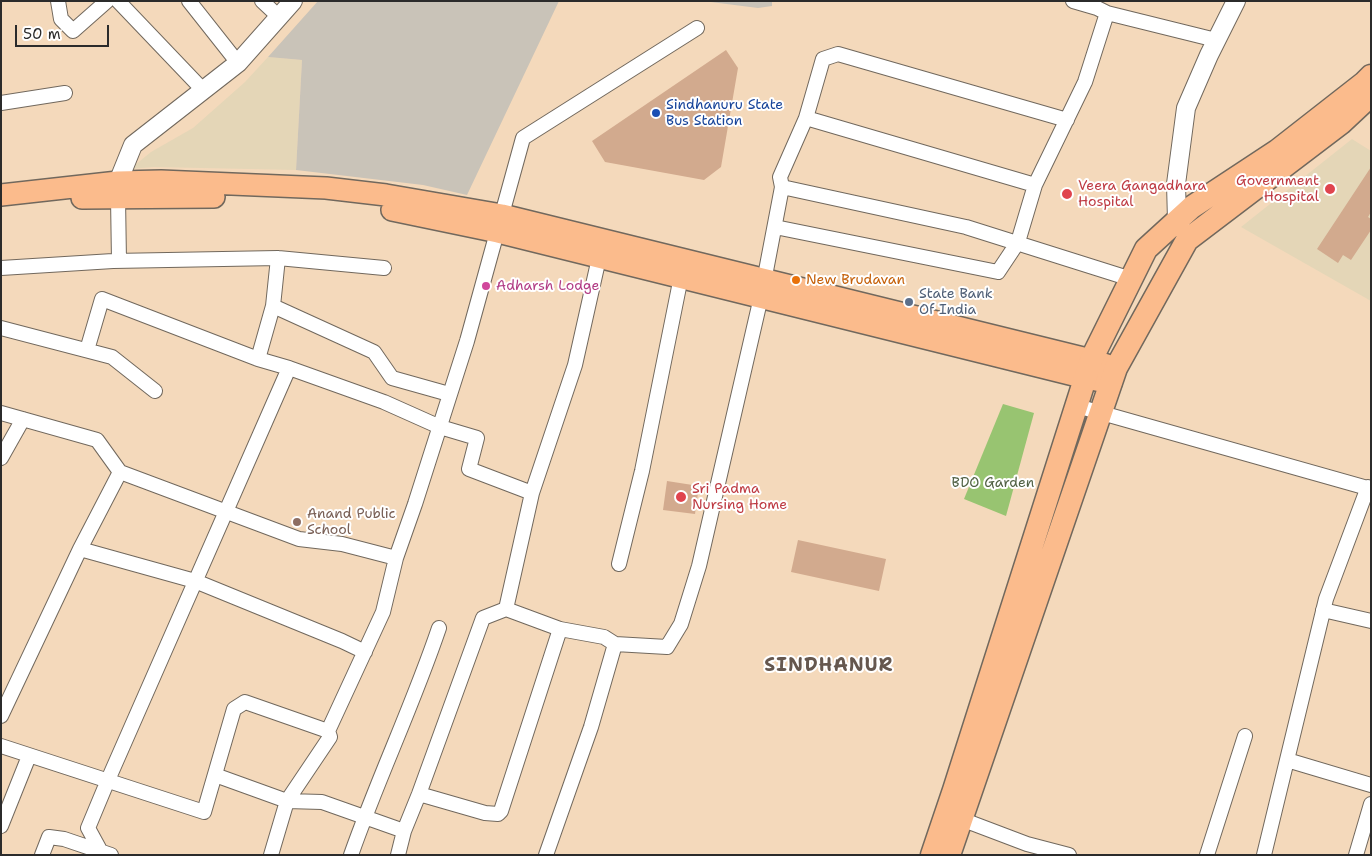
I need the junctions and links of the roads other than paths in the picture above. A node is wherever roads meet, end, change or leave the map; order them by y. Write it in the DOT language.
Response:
graph roads {
  1 [pos="58,1"];
  2 [pos="107,1"];
  3 [pos="118,1"];
  4 [pos="189,1"];
  5 [pos="262,1"];
  6 [pos="293,1"];
  7 [pos="1072,1"];
  8 [pos="1236,1"];
  9 [pos="1107,13"];
  10 [pos="279,17"];
  11 [pos="697,28"];
  12 [pos="1216,40"];
  13 [pos="238,63"];
  14 [pos="1371,76"];
  15 [pos="203,90"];
  16 [pos="65,93"];
  17 [pos="1371,95"];
  18 [pos="1,103"];
  19 [pos="806,118"];
  20 [pos="1066,120"];
  21 [pos="1035,185"];
  22 [pos="782,187"];
  23 [pos="118,190"];
  24 [pos="1,195"];
  25 [pos="1,208"];
  26 [pos="500,223"];
  27 [pos="775,227"];
  28 [pos="1182,230"];
  29 [pos="1018,242"];
  30 [pos="278,258"];
  31 [pos="599,258"];
  32 [pos="119,261"];
  33 [pos="1,268"];
  34 [pos="384,268"];
  35 [pos="681,277"];
  36 [pos="1131,279"];
  37 [pos="763,288"];
  38 [pos="273,306"];
  39 [pos="3,332"];
  40 [pos="87,350"];
  41 [pos="258,359"];
  42 [pos="289,368"];
  43 [pos="1088,369"];
  44 [pos="1113,376"];
  45 [pos="155,391"];
  46 [pos="449,394"];
  47 [pos="1077,406"];
  48 [pos="1100,412"];
  49 [pos="1,413"];
  50 [pos="23,419"];
  51 [pos="440,427"];
  52 [pos="1,458"];
  53 [pos="120,472"];
  54 [pos="1369,488"];
  55 [pos="532,493"];
  56 [pos="226,511"];
  57 [pos="80,549"];
  58 [pos="396,558"];
  59 [pos="618,564"];
  60 [pos="196,581"];
  61 [pos="506,609"];
  62 [pos="1323,610"];
  63 [pos="1371,622"];
  64 [pos="439,628"];
  65 [pos="560,629"];
  66 [pos="615,644"];
  67 [pos="365,652"];
  68 [pos="1,716"];
  69 [pos="328,731"];
  70 [pos="1245,736"];
  71 [pos="1,746"];
  72 [pos="30,756"];
  73 [pos="1287,760"];
  74 [pos="215,775"];
  75 [pos="108,780"];
  76 [pos="1371,785"];
  77 [pos="419,794"];
  78 [pos="287,801"];
  79 [pos="1371,804"];
  80 [pos="365,815"];
  81 [pos="961,819"];
  82 [pos="1,826"];
  83 [pos="404,831"];
  84 [pos="106,852"];
  85 [pos="42,855"];
  86 [pos="271,855"];
  87 [pos="351,855"];
  88 [pos="398,855"];
  89 [pos="546,855"];
  90 [pos="932,855"];
  91 [pos="949,855"];
  92 [pos="1069,855"];
  93 [pos="1207,855"];
  94 [pos="1264,855"];
  95 [pos="1356,855"];
  1 -- 2 [label="street"];
  3 -- 15 [label="street"];
  4 -- 13 [label="street"];
  5 -- 10 [label="street"];
  6 -- 10 [label="street"];
  7 -- 9 [label="street"];
  8 -- 12 [label="street"];
  9 -- 12 [label="street"];
  9 -- 20 [label="street"];
  10 -- 13 [label="street"];
  11 -- 26 [label="street"];
  12 -- 28 [label="street"];
  13 -- 15 [label="street"];
  14 -- 28 [label="highway"];
  15 -- 23 [label="street"];
  16 -- 18 [label="street"];
  17 -- 28 [label="highway"];
  19 -- 20 [label="street"];
  19 -- 21 [label="street"];
  19 -- 22 [label="street"];
  20 -- 21 [label="street"];
  21 -- 29 [label="street"];
  22 -- 27 [label="street"];
  22 -- 29 [label="street"];
  23 -- 24 [label="main road"];
  23 -- 25 [label="main road"];
  23 -- 26 [label="main road"];
  23 -- 32 [label="street"];
  26 -- 31 [label="main road"];
  26 -- 37 [label="main road"];
  26 -- 46 [label="street"];
  27 -- 29 [label="street"];
  27 -- 37 [label="street"];
  28 -- 36 [label="highway"];
  28 -- 44 [label="highway"];
  29 -- 36 [label="street"];
  30 -- 32 [label="street"];
  30 -- 34 [label="street"];
  30 -- 38 [label="street"];
  31 -- 35 [label="main road"];
  31 -- 55 [label="street"];
  32 -- 33 [label="street"];
  35 -- 37 [label="main road"];
  35 -- 59 [label="street"];
  36 -- 43 [label="highway"];
  37 -- 43 [label="main road"];
  37 -- 66 [label="street"];
  38 -- 41 [label="street"];
  38 -- 46 [label="street"];
  39 -- 40 [label="street"];
  40 -- 41 [label="street"];
  40 -- 45 [label="street"];
  41 -- 42 [label="street"];
  42 -- 51 [label="street"];
  42 -- 56 [label="street"];
  43 -- 44 [label="main road"];
  43 -- 47 [label="highway"];
  44 -- 48 [label="highway"];
  46 -- 51 [label="street"];
  47 -- 48 [label="street"];
  47 -- 90 [label="highway"];
  48 -- 54 [label="street"];
  48 -- 81 [label="highway"];
  49 -- 50 [label="street"];
  50 -- 52 [label="street"];
  50 -- 53 [label="street"];
  51 -- 55 [label="street"];
  51 -- 58 [label="street"];
  53 -- 56 [label="street"];
  53 -- 57 [label="street"];
  54 -- 62 [label="street"];
  55 -- 61 [label="street"];
  56 -- 58 [label="street"];
  56 -- 60 [label="street"];
  57 -- 60 [label="street"];
  57 -- 68 [label="street"];
  58 -- 67 [label="street"];
  60 -- 67 [label="street"];
  60 -- 75 [label="street"];
  61 -- 65 [label="street"];
  61 -- 77 [label="street"];
  62 -- 63 [label="street"];
  62 -- 73 [label="street"];
  64 -- 80 [label="street"];
  65 -- 66 [label="street"];
  65 -- 77 [label="street"];
  66 -- 89 [label="street"];
  67 -- 69 [label="street"];
  69 -- 74 [label="street"];
  69 -- 78 [label="street"];
  70 -- 93 [label="street"];
  71 -- 72 [label="street"];
  72 -- 75 [label="street"];
  72 -- 82 [label="street"];
  73 -- 76 [label="street"];
  73 -- 94 [label="street"];
  74 -- 75 [label="street"];
  74 -- 78 [label="street"];
  75 -- 84 [label="street"];
  77 -- 83 [label="street"];
  78 -- 80 [label="street"];
  78 -- 86 [label="street"];
  79 -- 95 [label="street"];
  80 -- 83 [label="street"];
  80 -- 87 [label="street"];
  81 -- 91 [label="highway"];
  81 -- 92 [label="street"];
  83 -- 88 [label="street"];
  84 -- 85 [label="street"];
}
